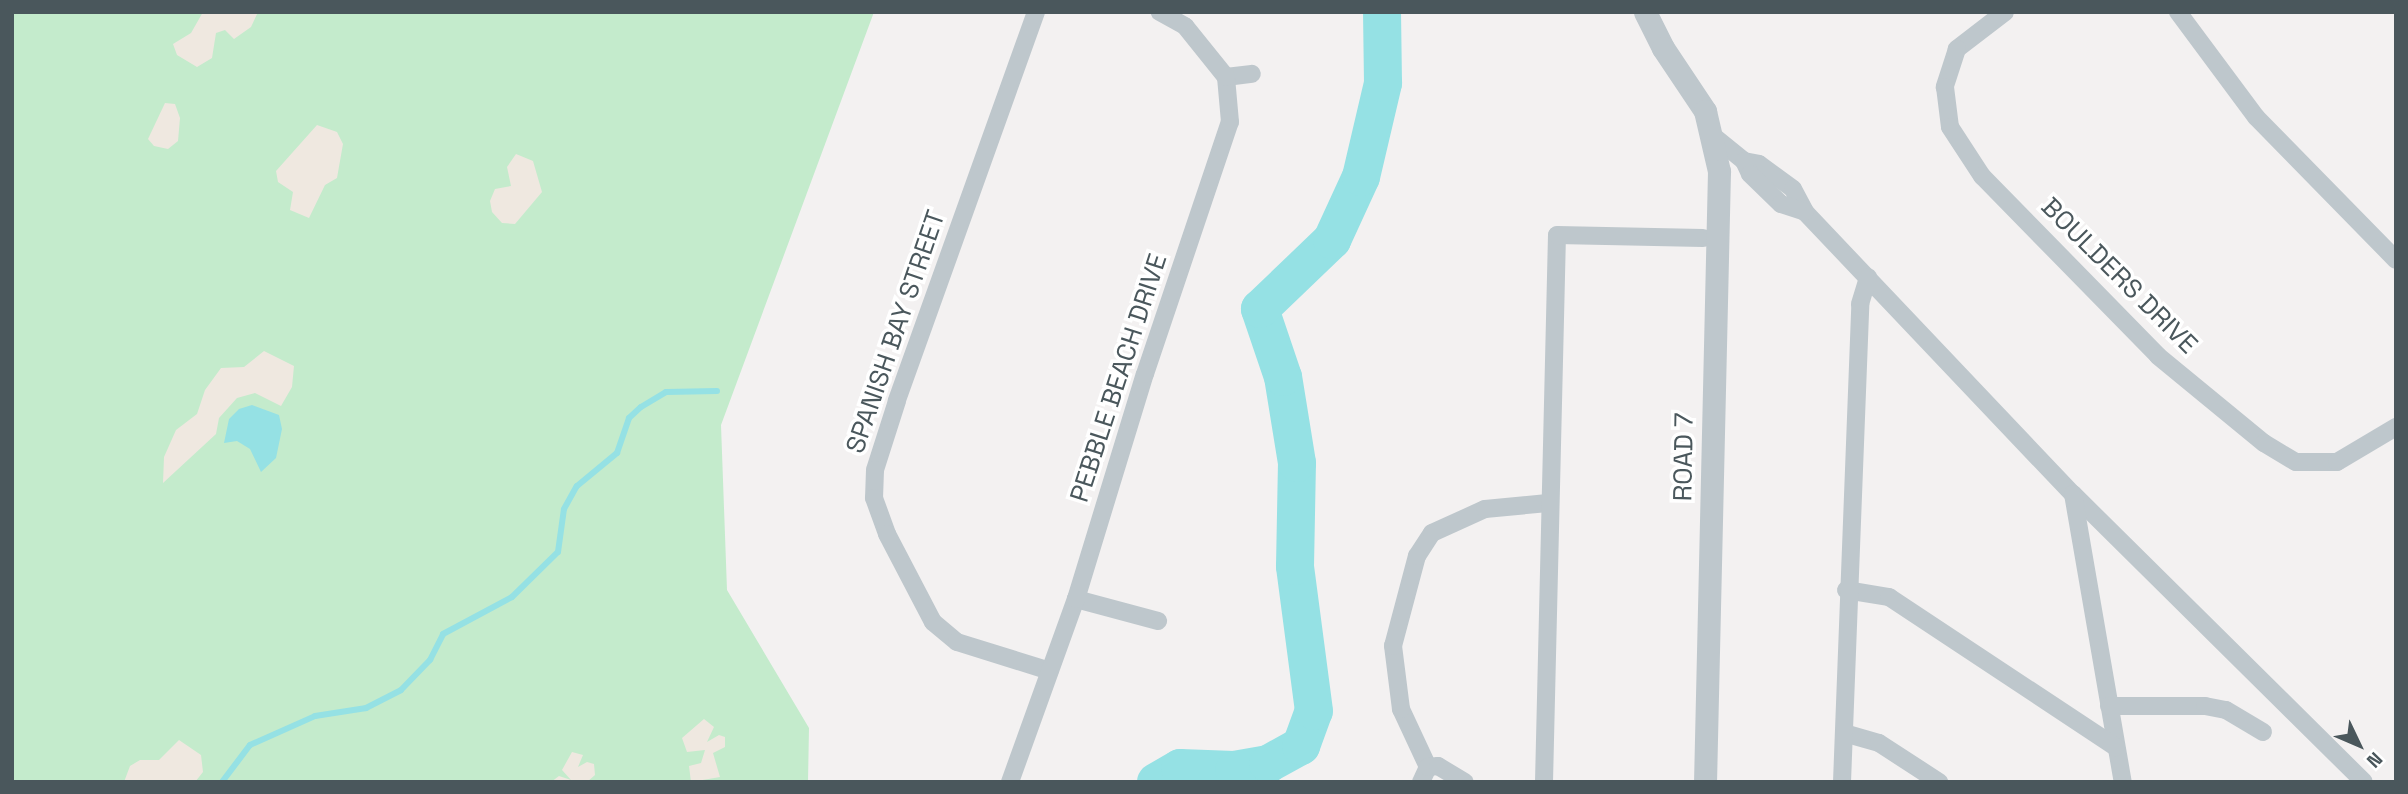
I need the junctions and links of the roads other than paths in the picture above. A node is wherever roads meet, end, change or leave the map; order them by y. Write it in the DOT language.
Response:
graph roads {
  1 [pos="1036,12"];
  2 [pos="1160,12"];
  3 [pos="2005,12"];
  4 [pos="2178,12"];
  5 [pos="1649,15"];
  6 [pos="1252,74"];
  7 [pos="1226,77"];
  8 [pos="1712,135"];
  9 [pos="1703,237"];
  10 [pos="2396,260"];
  11 [pos="1868,277"];
  12 [pos="2396,428"];
  13 [pos="2073,494"];
  14 [pos="1548,503"];
  15 [pos="1846,590"];
  16 [pos="1076,599"];
  17 [pos="1158,621"];
  18 [pos="1049,671"];
  19 [pos="2109,706"];
  20 [pos="2263,732"];
  21 [pos="1844,733"];
  22 [pos="2116,747"];
  23 [pos="1424,775"];
  24 [pos="2362,781"];
  25 [pos="1010,782"];
  26 [pos="1465,782"];
  27 [pos="1544,782"];
  28 [pos="1692,782"];
  29 [pos="1704,782"];
  30 [pos="1842,782"];
  31 [pos="1939,782"];
  32 [pos="2123,782"];
  1 -- 18 [label="street, SPANISH BAY STREET"];
  2 -- 7 [label="street"];
  3 -- 12 [label="street, BOULDERS DRIVE"];
  4 -- 10 [label="street"];
  5 -- 8 [label="street, ROAD 7"];
  6 -- 7 [label="street"];
  7 -- 16 [label="street, PEBBLE BEACH DRIVE"];
  8 -- 9 [label="street, ROAD 7"];
  8 -- 11 [label="street"];
  8 -- 29 [label="street, ROAD 7"];
  9 -- 14 [label="street"];
  9 -- 28 [label="street, ROAD 7"];
  11 -- 13 [label="street"];
  11 -- 15 [label="street"];
  13 -- 19 [label="street"];
  13 -- 24 [label="street"];
  14 -- 23 [label="street"];
  14 -- 27 [label="street"];
  15 -- 21 [label="street"];
  15 -- 22 [label="street"];
  16 -- 17 [label="street"];
  16 -- 18 [label="street, PEBBLE BEACH DRIVE"];
  18 -- 25 [label="street, PEBBLE BEACH DRIVE"];
  19 -- 20 [label="street"];
  19 -- 22 [label="street"];
  21 -- 30 [label="street"];
  21 -- 31 [label="street"];
  22 -- 32 [label="street"];
  23 -- 26 [label="street"];
}
